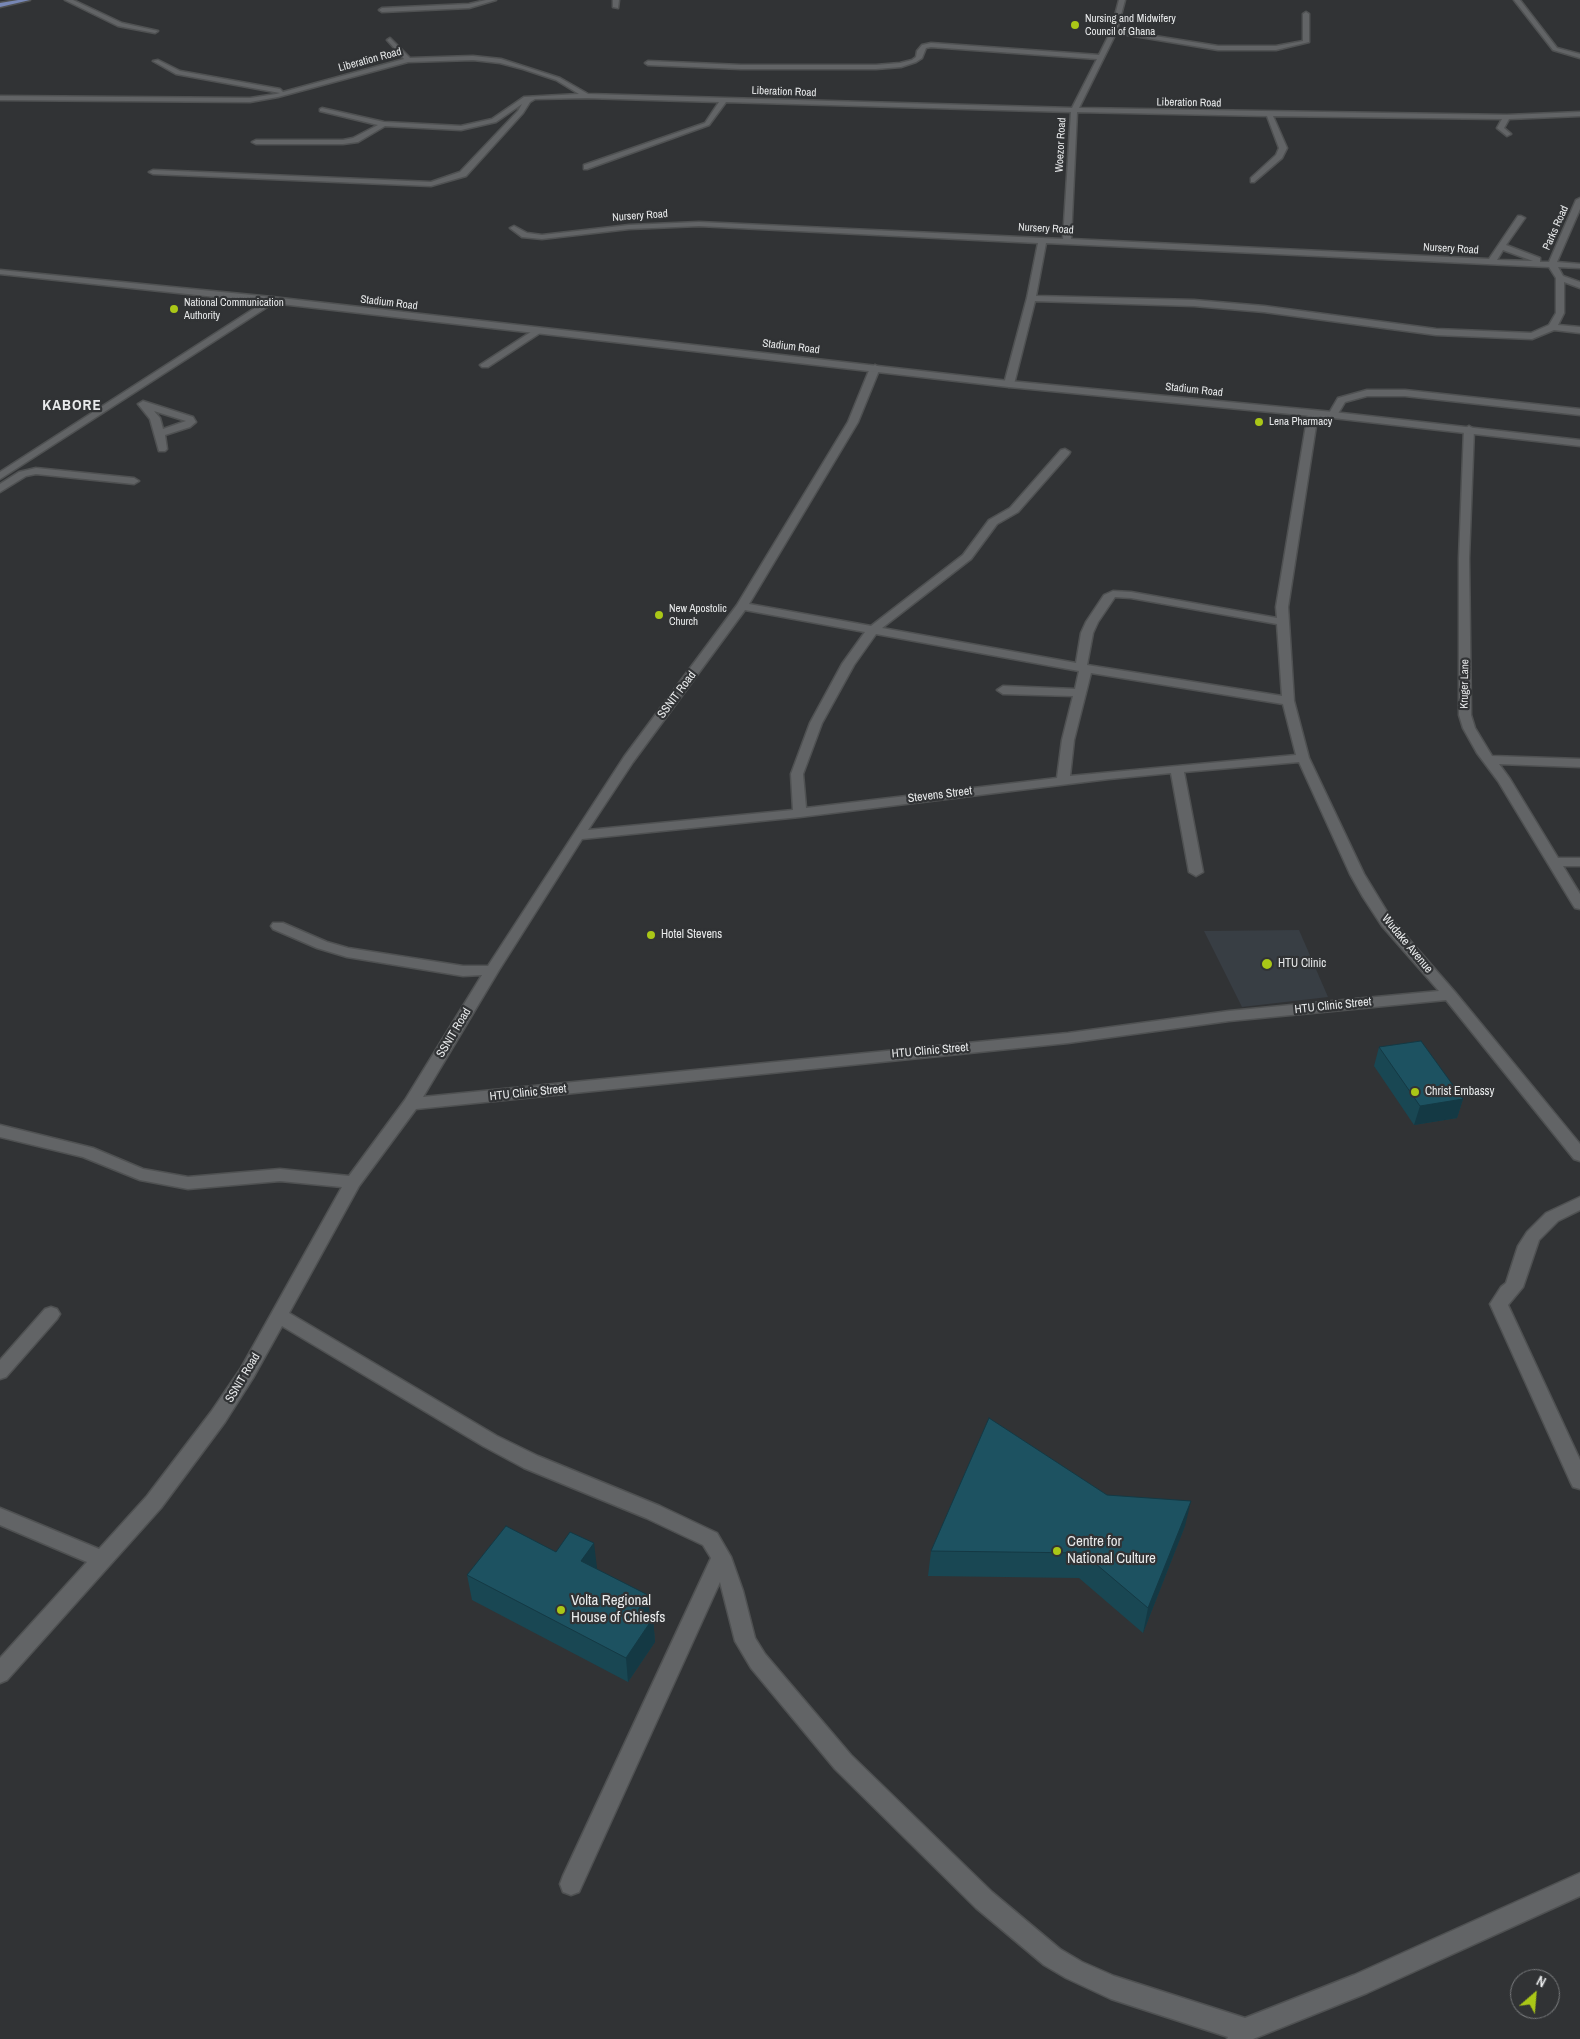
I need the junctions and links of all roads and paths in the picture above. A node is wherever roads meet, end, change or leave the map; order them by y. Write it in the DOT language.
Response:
graph roads {
  1 [pos="9,0"];
  2 [pos="27,0"];
  3 [pos="68,0"];
  4 [pos="493,0"];
  5 [pos="1122,0"];
  6 [pos="1518,0"];
  7 [pos="0,3"];
  8 [pos="382,10"];
  9 [pos="1306,14"];
  10 [pos="155,31"];
  11 [pos="1114,31"];
  12 [pos="390,40"];
  13 [pos="1580,56"];
  14 [pos="1102,57"];
  15 [pos="408,60"];
  16 [pos="156,61"];
  17 [pos="648,63"];
  18 [pos="288,93"];
  19 [pos="588,96"];
  20 [pos="534,97"];
  21 [pos="0,98"];
  22 [pos="724,100"];
  23 [pos="322,110"];
  24 [pos="1074,111"];
  25 [pos="1269,114"];
  26 [pos="1580,114"];
  27 [pos="1506,116"];
  28 [pos="384,124"];
  29 [pos="1507,134"];
  30 [pos="256,142"];
  31 [pos="588,166"];
  32 [pos="152,172"];
  33 [pos="1254,180"];
  34 [pos="1580,200"];
  35 [pos="1521,218"];
  36 [pos="514,228"];
  37 [pos="1043,240"];
  38 [pos="1068,242"];
  39 [pos="1501,246"];
  40 [pos="1491,262"];
  41 [pos="1549,265"];
  42 [pos="1580,266"];
  43 [pos="0,272"];
  44 [pos="1560,278"];
  45 [pos="1580,285"];
  46 [pos="1031,298"];
  47 [pos="272,300"];
  48 [pos="1553,327"];
  49 [pos="537,330"];
  50 [pos="1580,330"];
  51 [pos="485,365"];
  52 [pos="875,368"];
  53 [pos="1009,384"];
  54 [pos="132,392"];
  55 [pos="143,404"];
  56 [pos="1580,412"];
  57 [pos="1314,413"];
  58 [pos="1333,415"];
  59 [pos="1469,430"];
  60 [pos="160,433"];
  61 [pos="1580,443"];
  62 [pos="162,449"];
  63 [pos="1065,452"];
  64 [pos="0,476"];
  65 [pos="134,481"];
  66 [pos="0,489"];
  67 [pos="742,606"];
  68 [pos="1283,622"];
  69 [pos="873,630"];
  70 [pos="1083,667"];
  71 [pos="1003,690"];
  72 [pos="1079,693"];
  73 [pos="1288,701"];
  74 [pos="1304,758"];
  75 [pos="1490,760"];
  76 [pos="1580,763"];
  77 [pos="1177,770"];
  78 [pos="1064,780"];
  79 [pos="800,813"];
  80 [pos="578,834"];
  81 [pos="1554,862"];
  82 [pos="1580,862"];
  83 [pos="1196,872"];
  84 [pos="1580,905"];
  85 [pos="278,926"];
  86 [pos="492,970"];
  87 [pos="1450,995"];
  88 [pos="411,1104"];
  89 [pos="0,1131"];
  90 [pos="1580,1155"];
  91 [pos="354,1182"];
  92 [pos="1580,1203"];
  93 [pos="51,1314"];
  94 [pos="278,1315"];
  95 [pos="0,1372"];
  96 [pos="1580,1481"];
  97 [pos="0,1516"];
  98 [pos="720,1558"];
  99 [pos="103,1560"];
  100 [pos="0,1673"];
  101 [pos="571,1884"];
  102 [pos="1580,1884"];
  103 [pos="1242,2034"];
  1 -- 7 [label="main road"];
  2 -- 7 [label="main road"];
  3 -- 10 [label="street"];
  4 -- 8 [label="street"];
  5 -- 11 [label="street, Woezor Road"];
  6 -- 13 [label="street"];
  9 -- 11 [label="street"];
  11 -- 14 [label="street, Woezor Road"];
  12 -- 15 [label="street"];
  14 -- 17 [label="street"];
  14 -- 24 [label="street, Woezor Road"];
  15 -- 18 [label="street, Liberation Road"];
  15 -- 19 [label="street, Liberation Road"];
  16 -- 18 [label="street"];
  18 -- 21 [label="street, Liberation Road"];
  19 -- 20 [label="street"];
  19 -- 22 [label="street, Liberation Road"];
  20 -- 28 [label="street"];
  20 -- 32 [label="street"];
  22 -- 24 [label="street, Liberation Road"];
  22 -- 31 [label="street"];
  23 -- 28 [label="street"];
  24 -- 25 [label="street, Liberation Road"];
  24 -- 38 [label="street, Woezor Road"];
  25 -- 27 [label="street, Liberation Road"];
  25 -- 33 [label="street"];
  26 -- 27 [label="street, Liberation Road"];
  27 -- 29 [label="street"];
  28 -- 30 [label="street"];
  34 -- 41 [label="street, Parks Road"];
  35 -- 39 [label="street"];
  36 -- 37 [label="street, Nursery Road"];
  37 -- 38 [label="street, Nursery Road"];
  37 -- 46 [label="street"];
  38 -- 40 [label="street, Nursery Road"];
  39 -- 40 [label="street"];
  39 -- 41 [label="street"];
  40 -- 41 [label="street, Nursery Road"];
  41 -- 42 [label="street, Nursery Road"];
  41 -- 44 [label="street"];
  43 -- 47 [label="street, Stadium Road"];
  44 -- 45 [label="street"];
  44 -- 48 [label="street"];
  46 -- 48 [label="street"];
  46 -- 53 [label="street"];
  47 -- 49 [label="street, Stadium Road"];
  47 -- 54 [label="street"];
  48 -- 50 [label="street"];
  49 -- 51 [label="street"];
  49 -- 52 [label="street, Stadium Road"];
  52 -- 53 [label="street, Stadium Road"];
  52 -- 67 [label="street, SSNIT Road"];
  53 -- 57 [label="street, Stadium Road"];
  54 -- 55 [label="street"];
  54 -- 64 [label="street"];
  55 -- 60 [label="street"];
  55 -- 60 [label="street"];
  56 -- 58 [label="street"];
  57 -- 58 [label="street, Stadium Road"];
  57 -- 68 [label="street, Wudake Avenue"];
  58 -- 59 [label="street, Stadium Road"];
  59 -- 61 [label="street, Stadium Road"];
  59 -- 75 [label="street, Kruger Lane"];
  60 -- 62 [label="street"];
  63 -- 69 [label="street"];
  65 -- 66 [label="street"];
  67 -- 69 [label="street"];
  67 -- 80 [label="street, SSNIT Road"];
  68 -- 70 [label="street"];
  68 -- 73 [label="street, Wudake Avenue"];
  69 -- 70 [label="street"];
  69 -- 79 [label="street"];
  70 -- 72 [label="street"];
  70 -- 73 [label="street"];
  71 -- 72 [label="street"];
  72 -- 78 [label="street"];
  73 -- 74 [label="street, Wudake Avenue"];
  74 -- 77 [label="street, Stevens Street"];
  74 -- 87 [label="street, Wudake Avenue"];
  75 -- 76 [label="street"];
  75 -- 81 [label="street, Kruger Lane"];
  77 -- 78 [label="street, Stevens Street"];
  77 -- 83 [label="street"];
  78 -- 79 [label="street, Stevens Street"];
  79 -- 80 [label="street, Stevens Street"];
  80 -- 86 [label="street, SSNIT Road"];
  81 -- 82 [label="street"];
  81 -- 84 [label="street, Kruger Lane"];
  85 -- 86 [label="street"];
  86 -- 88 [label="street, SSNIT Road"];
  87 -- 88 [label="street, HTU Clinic Street"];
  87 -- 90 [label="street, Wudake Avenue"];
  88 -- 91 [label="street, SSNIT Road"];
  89 -- 91 [label="street"];
  91 -- 94 [label="street, SSNIT Road"];
  92 -- 96 [label="street"];
  93 -- 95 [label="street"];
  94 -- 98 [label="street"];
  94 -- 99 [label="street, SSNIT Road"];
  97 -- 99 [label="street"];
  98 -- 101 [label="street"];
  98 -- 103 [label="street"];
  99 -- 100 [label="street, SSNIT Road"];
  102 -- 103 [label="street"];
}
